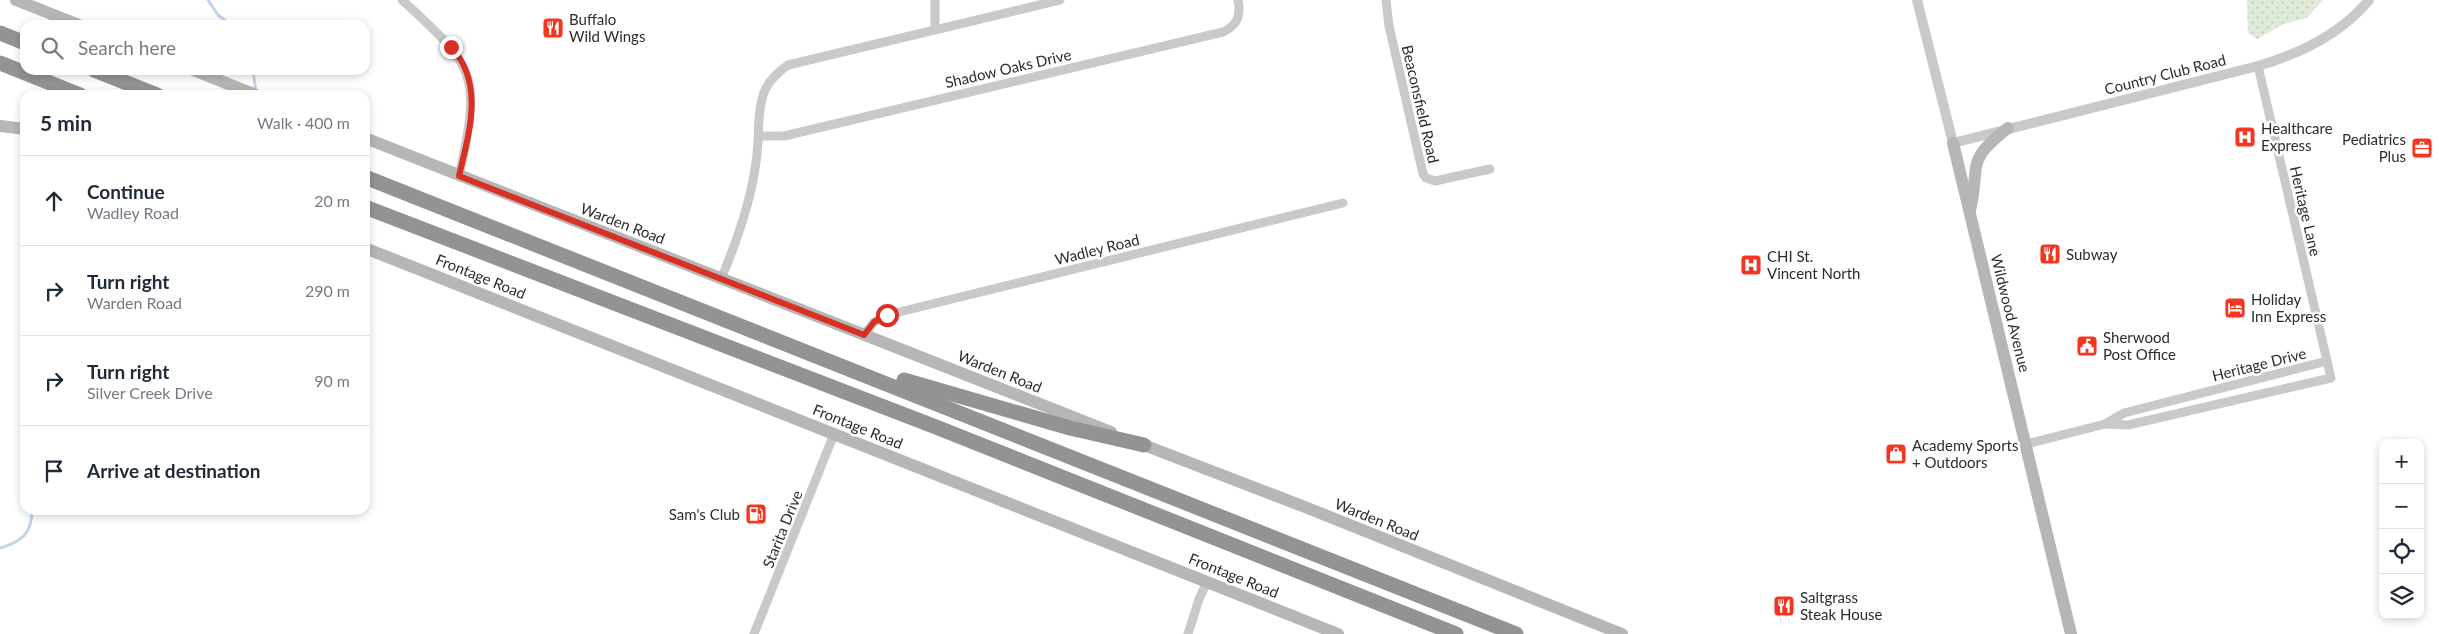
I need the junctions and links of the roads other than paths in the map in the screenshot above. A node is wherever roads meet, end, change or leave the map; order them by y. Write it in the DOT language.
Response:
graph roads {
  1 [pos="16,0"];
  2 [pos="402,0"];
  3 [pos="935,0"];
  4 [pos="1060,0"];
  5 [pos="1238,0"];
  6 [pos="1386,0"];
  7 [pos="1917,0"];
  8 [pos="2369,0"];
  9 [pos="67,20"];
  10 [pos="935,28"];
  11 [pos="0,33"];
  12 [pos="20,41"];
  13 [pos="0,63"];
  14 [pos="2258,66"];
  15 [pos="20,71"];
  16 [pos="30,75"];
  17 [pos="107,75"];
  18 [pos="206,75"];
  19 [pos="68,90"];
  20 [pos="145,90"];
  21 [pos="243,90"];
  22 [pos="0,126"];
  23 [pos="20,128"];
  24 [pos="2008,128"];
  25 [pos="759,136"];
  26 [pos="370,140"];
  27 [pos="1953,143"];
  28 [pos="1490,169"];
  29 [pos="459,176"];
  30 [pos="370,179"];
  31 [pos="1343,203"];
  32 [pos="370,209"];
  33 [pos="1970,212"];
  34 [pos="370,250"];
  35 [pos="721,278"];
  36 [pos="864,335"];
  37 [pos="817,355"];
  38 [pos="2327,361"];
  39 [pos="2105,424"];
  40 [pos="834,434"];
  41 [pos="2027,444"];
  42 [pos="1144,446"];
  43 [pos="1207,582"];
  44 [pos="754,634"];
  45 [pos="1188,634"];
  46 [pos="1338,634"];
  47 [pos="1456,634"];
  48 [pos="1516,634"];
  49 [pos="1622,634"];
  50 [pos="2071,634"];
  1 -- 9 [label="main road"];
  2 -- 29 [label="street"];
  3 -- 10 [label="street"];
  4 -- 10 [label="street"];
  5 -- 25 [label="street, Shadow Oaks Drive"];
  6 -- 28 [label="street, Beaconsfield Road"];
  7 -- 27 [label="street, Wildwood Avenue"];
  8 -- 14 [label="street, Country Club Road"];
  10 -- 25 [label="street"];
  11 -- 12 [label="highway"];
  13 -- 15 [label="highway"];
  14 -- 24 [label="street, Country Club Road"];
  14 -- 38 [label="street, Heritage Lane"];
  16 -- 19 [label="highway"];
  17 -- 20 [label="highway"];
  18 -- 21 [label="main road"];
  22 -- 23 [label="main road"];
  24 -- 27 [label="street, Country Club Road"];
  24 -- 33 [label="main road"];
  25 -- 35 [label="street"];
  26 -- 29 [label="main road, Warden Road"];
  27 -- 33 [label="main road, Wildwood Avenue"];
  29 -- 35 [label="main road, Warden Road"];
  30 -- 37 [label="highway"];
  31 -- 36 [label="street, Wadley Road"];
  32 -- 47 [label="highway"];
  33 -- 41 [label="main road, Wildwood Avenue"];
  34 -- 40 [label="main road, Frontage Road"];
  35 -- 36 [label="main road, Warden Road"];
  36 -- 42 [label="main road, Warden Road"];
  37 -- 42 [label="highway"];
  37 -- 48 [label="highway"];
  38 -- 39 [label="street, Heritage Drive"];
  38 -- 39 [label="street, Heritage Drive"];
  39 -- 41 [label="street, Heritage Drive"];
  40 -- 43 [label="main road, Frontage Road"];
  40 -- 44 [label="street, Starita Drive"];
  41 -- 50 [label="main road, Wildwood Avenue"];
  42 -- 49 [label="main road, Warden Road"];
  43 -- 45 [label="street"];
  43 -- 46 [label="main road, Frontage Road"];
}
